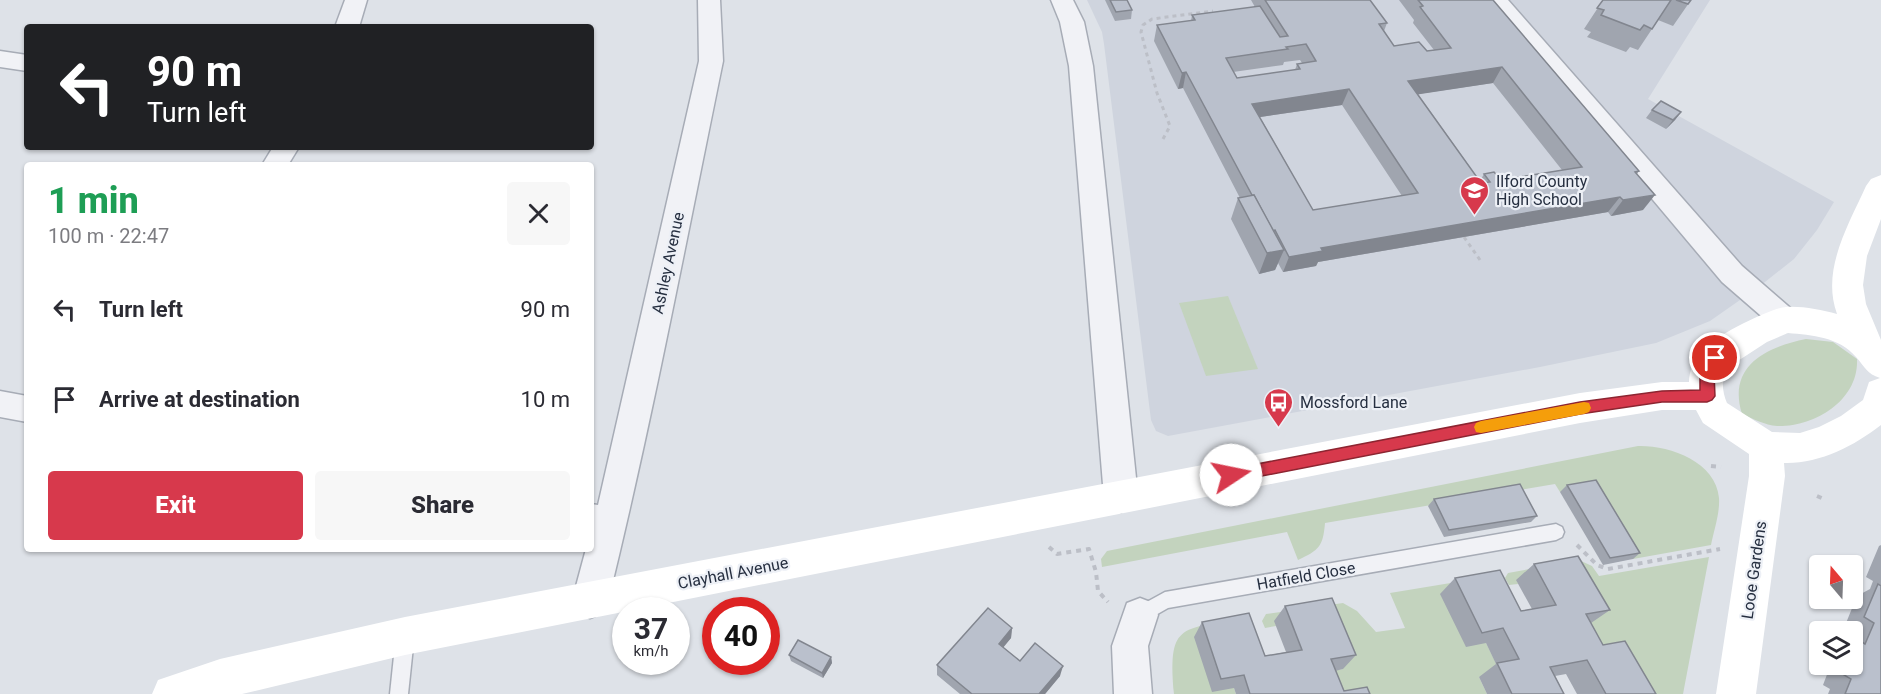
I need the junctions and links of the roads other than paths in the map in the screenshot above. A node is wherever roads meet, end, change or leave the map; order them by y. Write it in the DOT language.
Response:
graph roads {
  1 [pos="356,0"];
  2 [pos="709,0"];
  3 [pos="1062,0"];
  4 [pos="1496,0"];
  5 [pos="348,24"];
  6 [pos="0,58"];
  7 [pos="24,62"];
  8 [pos="1881,186"];
  9 [pos="1785,320"];
  10 [pos="1874,356"];
  11 [pos="1881,392"];
  12 [pos="1707,396"];
  13 [pos="0,404"];
  14 [pos="24,408"];
  15 [pos="1766,447"];
  16 [pos="1121,497"];
  17 [pos="600,521"];
  18 [pos="1556,532"];
  19 [pos="590,601"];
  20 [pos="1140,615"];
  21 [pos="405,636"];
  22 [pos="172,694"];
  23 [pos="399,694"];
  24 [pos="1133,694"];
  25 [pos="1736,694"];
  1 -- 5 [label="street"];
  2 -- 17 [label="street, Ashley Avenue"];
  3 -- 16 [label="street"];
  4 -- 9 [label="street"];
  6 -- 7 [label="street"];
  8 -- 10 [label="street"];
  9 -- 10 [label="street"];
  9 -- 12 [label="street"];
  11 -- 15 [label="street"];
  12 -- 15 [label="street"];
  12 -- 16 [label="street, Clayhall Avenue"];
  13 -- 14 [label="street"];
  15 -- 25 [label="street, Looe Gardens"];
  16 -- 19 [label="street, Clayhall Avenue"];
  17 -- 19 [label="street, Ashley Avenue"];
  18 -- 20 [label="lane, Hatfield Close"];
  19 -- 21 [label="street, Clayhall Avenue"];
  20 -- 24 [label="street"];
  21 -- 22 [label="street, Clayhall Avenue"];
  21 -- 23 [label="lane"];
}
